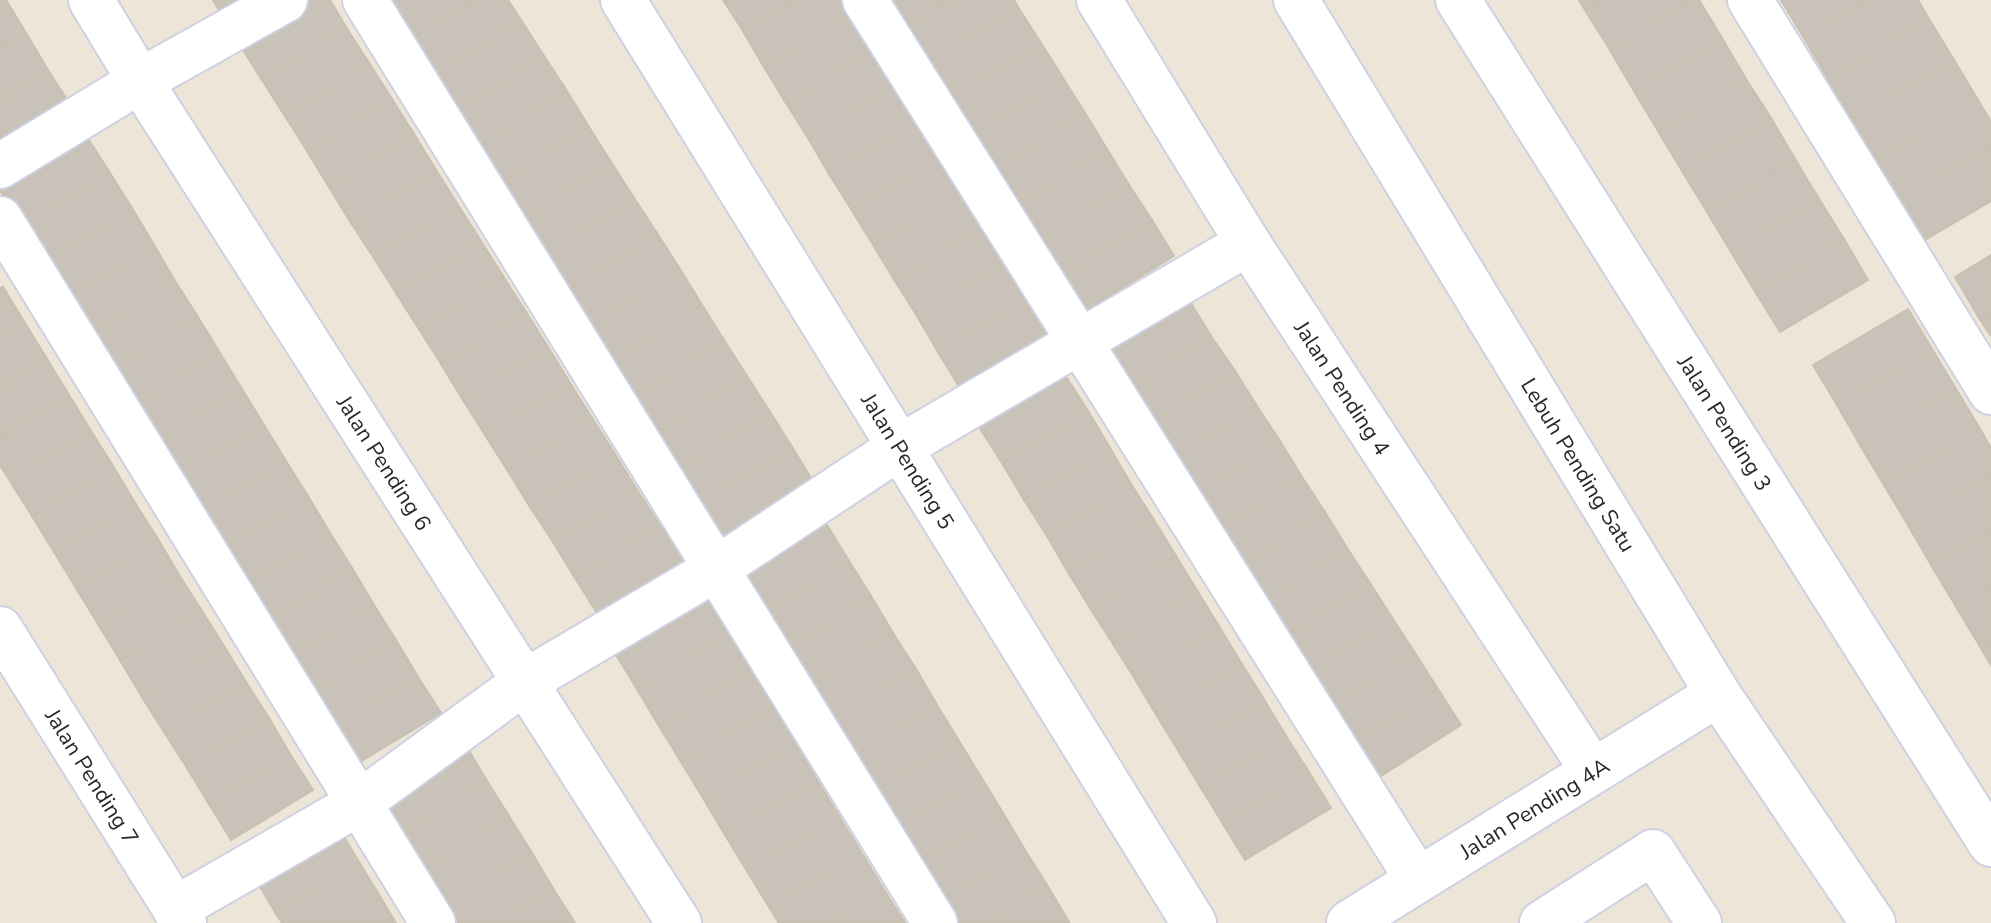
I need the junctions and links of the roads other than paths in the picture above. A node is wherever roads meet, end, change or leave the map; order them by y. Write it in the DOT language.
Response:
graph roads {
  1 [pos="91,0"];
  2 [pos="285,0"];
  3 [pos="365,0"];
  4 [pos="623,0"];
  5 [pos="865,0"];
  6 [pos="1099,0"];
  7 [pos="1296,0"];
  8 [pos="1458,0"];
  9 [pos="1750,0"];
  10 [pos="140,81"];
  11 [pos="0,166"];
  12 [pos="0,219"];
  13 [pos="1248,243"];
  14 [pos="1080,341"];
  15 [pos="1991,392"];
  16 [pos="900,447"];
  17 [pos="716,569"];
  18 [pos="0,629"];
  19 [pos="526,681"];
  20 [pos="1718,694"];
  21 [pos="1593,771"];
  22 [pos="359,803"];
  23 [pos="1991,844"];
  24 [pos="1418,880"];
  25 [pos="179,916"];
  26 [pos="433,923"];
  27 [pos="679,923"];
  28 [pos="935,923"];
  29 [pos="1194,923"];
  30 [pos="1349,923"];
  31 [pos="1542,923"];
  32 [pos="1699,923"];
  33 [pos="1873,923"];
  1 -- 10 [label="street, Jalan Pending 6"];
  2 -- 10 [label="street"];
  3 -- 17 [label="street"];
  4 -- 16 [label="street, Jalan Pending 5"];
  5 -- 14 [label="street"];
  6 -- 13 [label="street, Jalan Pending 4"];
  7 -- 20 [label="street, Lebuh Pending Satu"];
  8 -- 23 [label="street, Jalan Pending 3"];
  9 -- 15 [label="street"];
  10 -- 11 [label="street"];
  10 -- 19 [label="street, Jalan Pending 6"];
  12 -- 22 [label="street"];
  13 -- 14 [label="street"];
  13 -- 21 [label="street, Jalan Pending 4"];
  14 -- 16 [label="street"];
  14 -- 24 [label="street"];
  16 -- 17 [label="street"];
  16 -- 29 [label="street, Jalan Pending 5"];
  17 -- 19 [label="street"];
  17 -- 28 [label="street"];
  18 -- 25 [label="street, Jalan Pending 7"];
  19 -- 22 [label="street"];
  19 -- 27 [label="street, Jalan Pending 6"];
  20 -- 21 [label="street, Jalan Pending 4A"];
  20 -- 33 [label="street, Lebuh Pending Satu"];
  21 -- 24 [label="street, Jalan Pending 4A"];
  22 -- 25 [label="street"];
  22 -- 26 [label="street"];
  24 -- 30 [label="street, Jalan Pending 4A"];
  31 -- 32 [label="street"];
}
